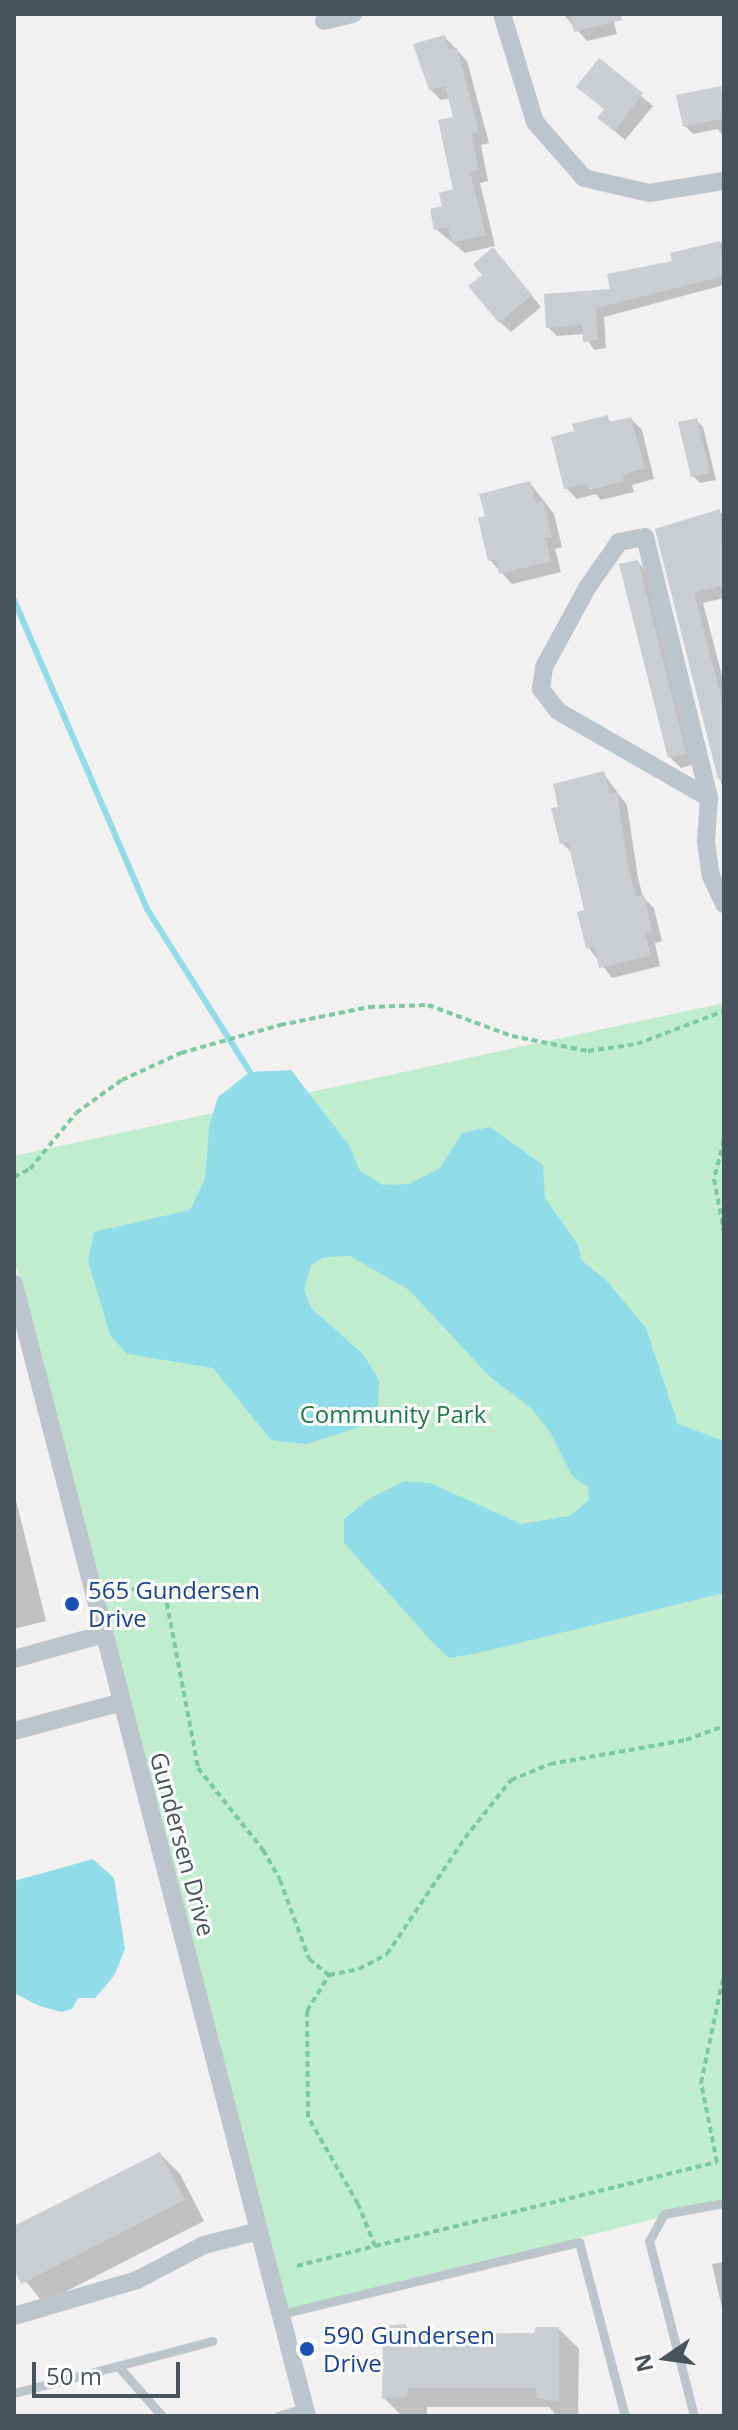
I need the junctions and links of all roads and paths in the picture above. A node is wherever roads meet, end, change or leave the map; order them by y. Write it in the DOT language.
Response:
graph roads {
  1 [pos="353,14"];
  2 [pos="502,14"];
  3 [pos="324,21"];
  4 [pos="724,181"];
  5 [pos="709,798"];
  6 [pos="724,904"];
  7 [pos="724,1011"];
  8 [pos="724,1140"];
  9 [pos="14,1177"];
  10 [pos="724,1232"];
  11 [pos="14,1284"];
  12 [pos="122,1588"];
  13 [pos="104,1634"];
  14 [pos="14,1659"];
  15 [pos="122,1702"];
  16 [pos="724,1726"];
  17 [pos="14,1731"];
  18 [pos="724,1974"];
  19 [pos="329,1975"];
  20 [pos="724,2160"];
  21 [pos="717,2162"];
  22 [pos="724,2203"];
  23 [pos="259,2231"];
  24 [pos="375,2246"];
  25 [pos="297,2266"];
  26 [pos="281,2314"];
  27 [pos="14,2316"];
  28 [pos="212,2341"];
  29 [pos="118,2366"];
  30 [pos="14,2393"];
  31 [pos="306,2412"];
  32 [pos="162,2416"];
  33 [pos="278,2416"];
  34 [pos="625,2416"];
  35 [pos="694,2416"];
  1 -- 3 [label="street"];
  2 -- 4 [label="street"];
  5 -- 5 [label="street"];
  5 -- 6 [label="street"];
  7 -- 9 [label="path"];
  8 -- 10 [label="path"];
  11 -- 13 [label="street, Gundersen Drive"];
  12 -- 19 [label="path"];
  13 -- 14 [label="street"];
  13 -- 15 [label="street, Gundersen Drive"];
  15 -- 17 [label="street"];
  15 -- 23 [label="street, Gundersen Drive"];
  16 -- 19 [label="path"];
  18 -- 21 [label="path"];
  19 -- 24 [label="path"];
  20 -- 21 [label="path"];
  21 -- 24 [label="path"];
  22 -- 35 [label="lane"];
  23 -- 26 [label="street, Gundersen Drive"];
  23 -- 27 [label="street"];
  24 -- 25 [label="path"];
  26 -- 31 [label="street, Gundersen Drive"];
  26 -- 34 [label="lane"];
  28 -- 29 [label="lane"];
  29 -- 30 [label="lane"];
  29 -- 32 [label="lane"];
  31 -- 33 [label="lane"];
}
